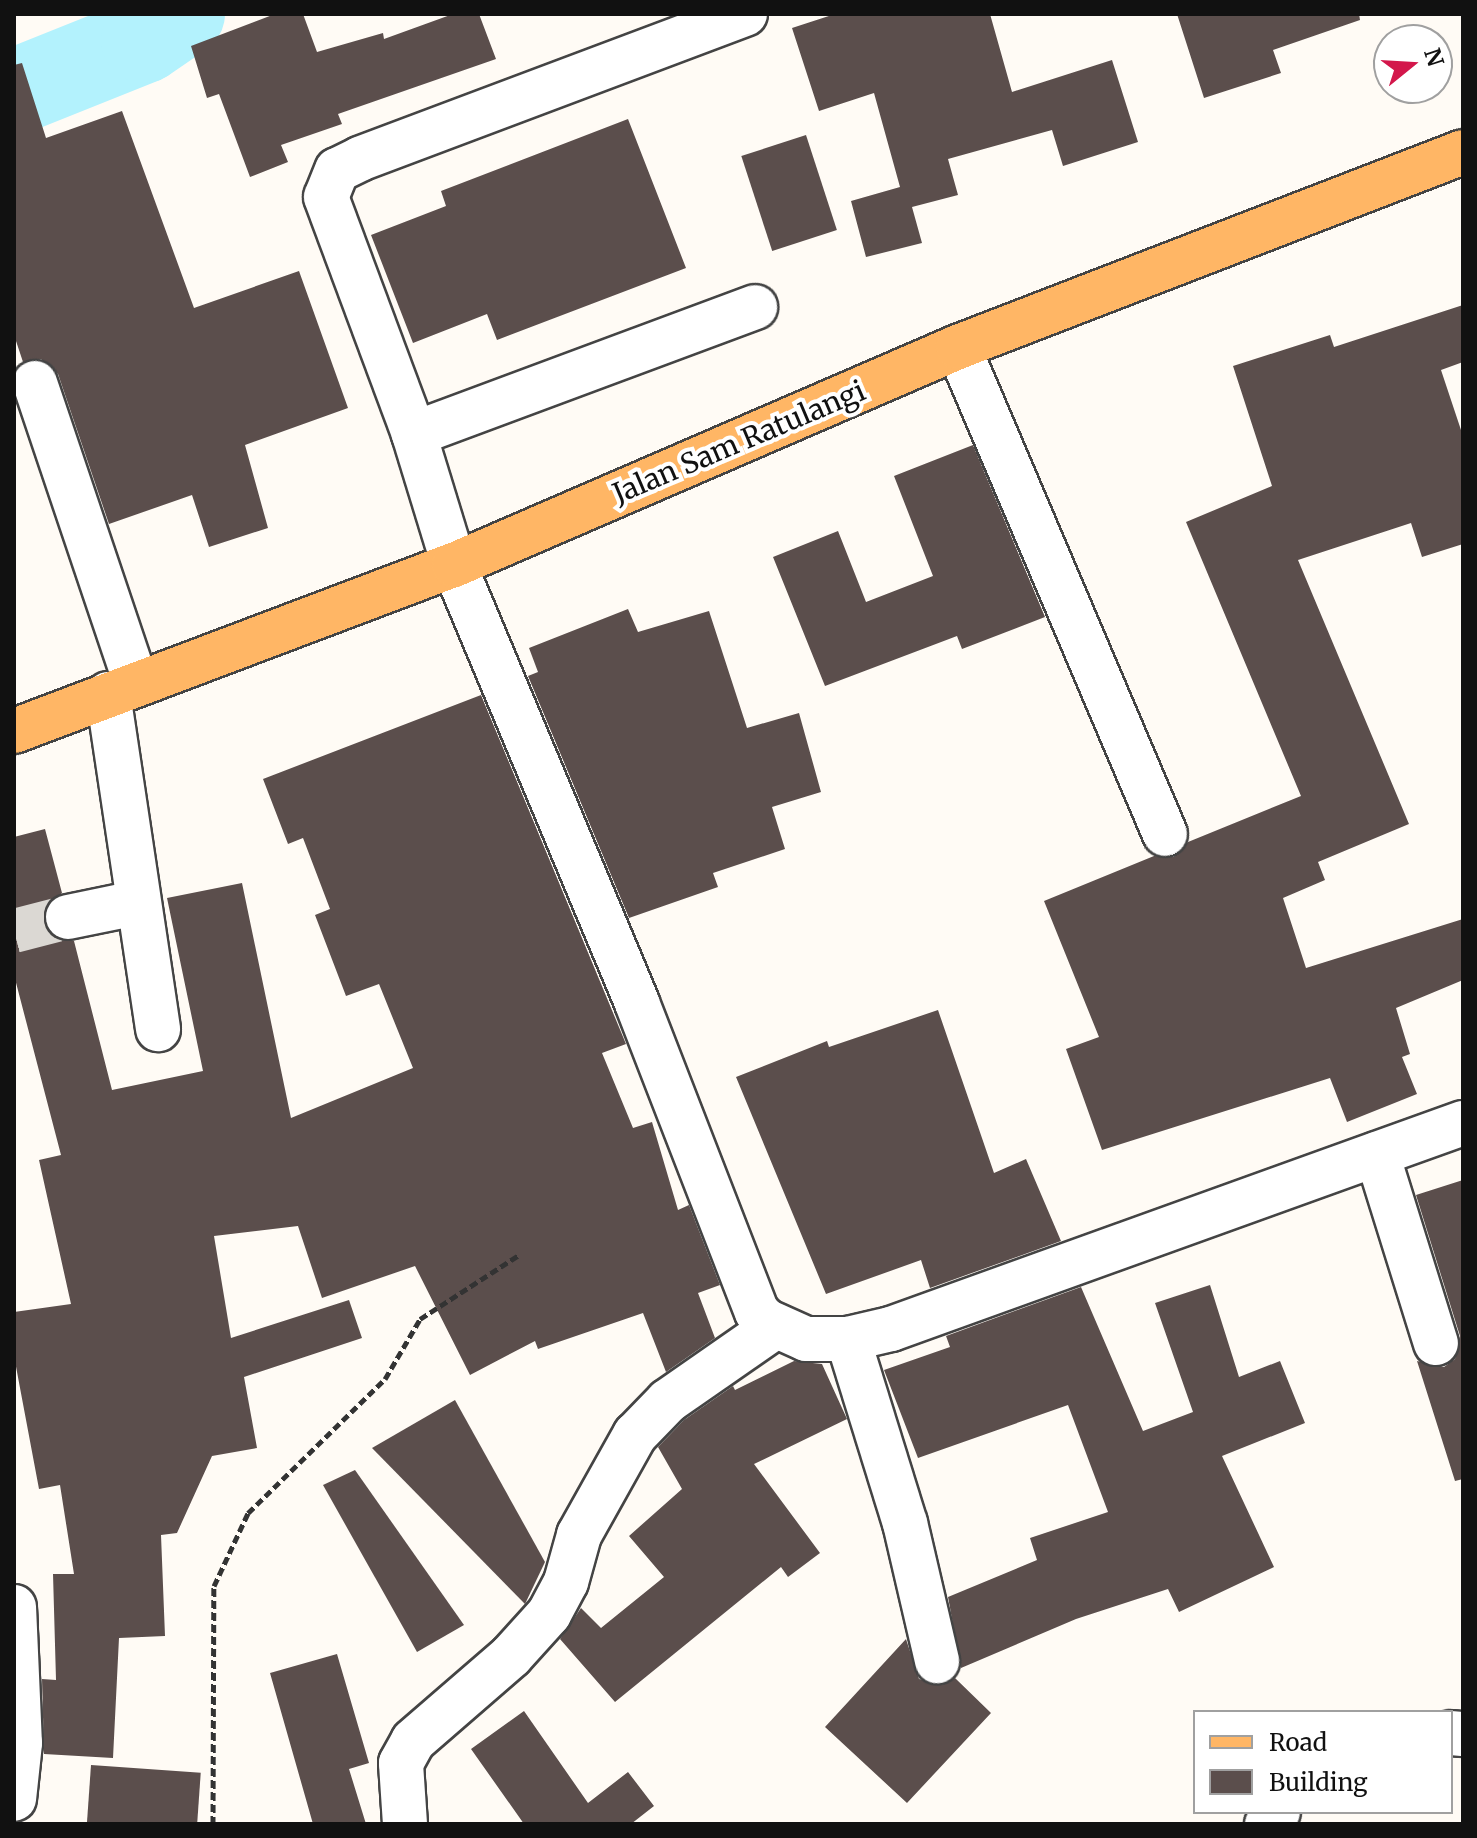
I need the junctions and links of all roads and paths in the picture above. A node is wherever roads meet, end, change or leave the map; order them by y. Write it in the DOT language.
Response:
graph roads {
  1 [pos="745,14"];
  2 [pos="1463,152"];
  3 [pos="755,307"];
  4 [pos="958,347"];
  5 [pos="35,383"];
  6 [pos="414,434"];
  7 [pos="454,565"];
  8 [pos="122,689"];
  9 [pos="14,731"];
  10 [pos="1165,834"];
  11 [pos="136,903"];
  12 [pos="68,917"];
  13 [pos="158,1029"];
  14 [pos="1463,1123"];
  15 [pos="1377,1154"];
  16 [pos="519,1255"];
  17 [pos="776,1326"];
  18 [pos="848,1339"];
  19 [pos="1436,1343"];
  20 [pos="14,1607"];
  21 [pos="937,1661"];
  22 [pos="14,1799"];
  23 [pos="213,1824"];
  24 [pos="405,1824"];
  1 -- 6 [label="street"];
  2 -- 4 [label="main road, Jalan Sam Ratulangi"];
  3 -- 6 [label="street"];
  4 -- 7 [label="main road, Jalan Sam Ratulangi"];
  4 -- 10 [label="street"];
  5 -- 8 [label="street"];
  6 -- 7 [label="street"];
  7 -- 8 [label="main road, Jalan Sam Ratulangi"];
  7 -- 17 [label="street"];
  8 -- 9 [label="main road, Jalan Sam Ratulangi"];
  8 -- 11 [label="street"];
  11 -- 12 [label="street"];
  11 -- 13 [label="street"];
  14 -- 15 [label="street"];
  15 -- 18 [label="street"];
  15 -- 19 [label="street"];
  16 -- 23 [label="path"];
  17 -- 18 [label="street"];
  17 -- 24 [label="street"];
  18 -- 21 [label="street"];
  20 -- 22 [label="street"];
}
